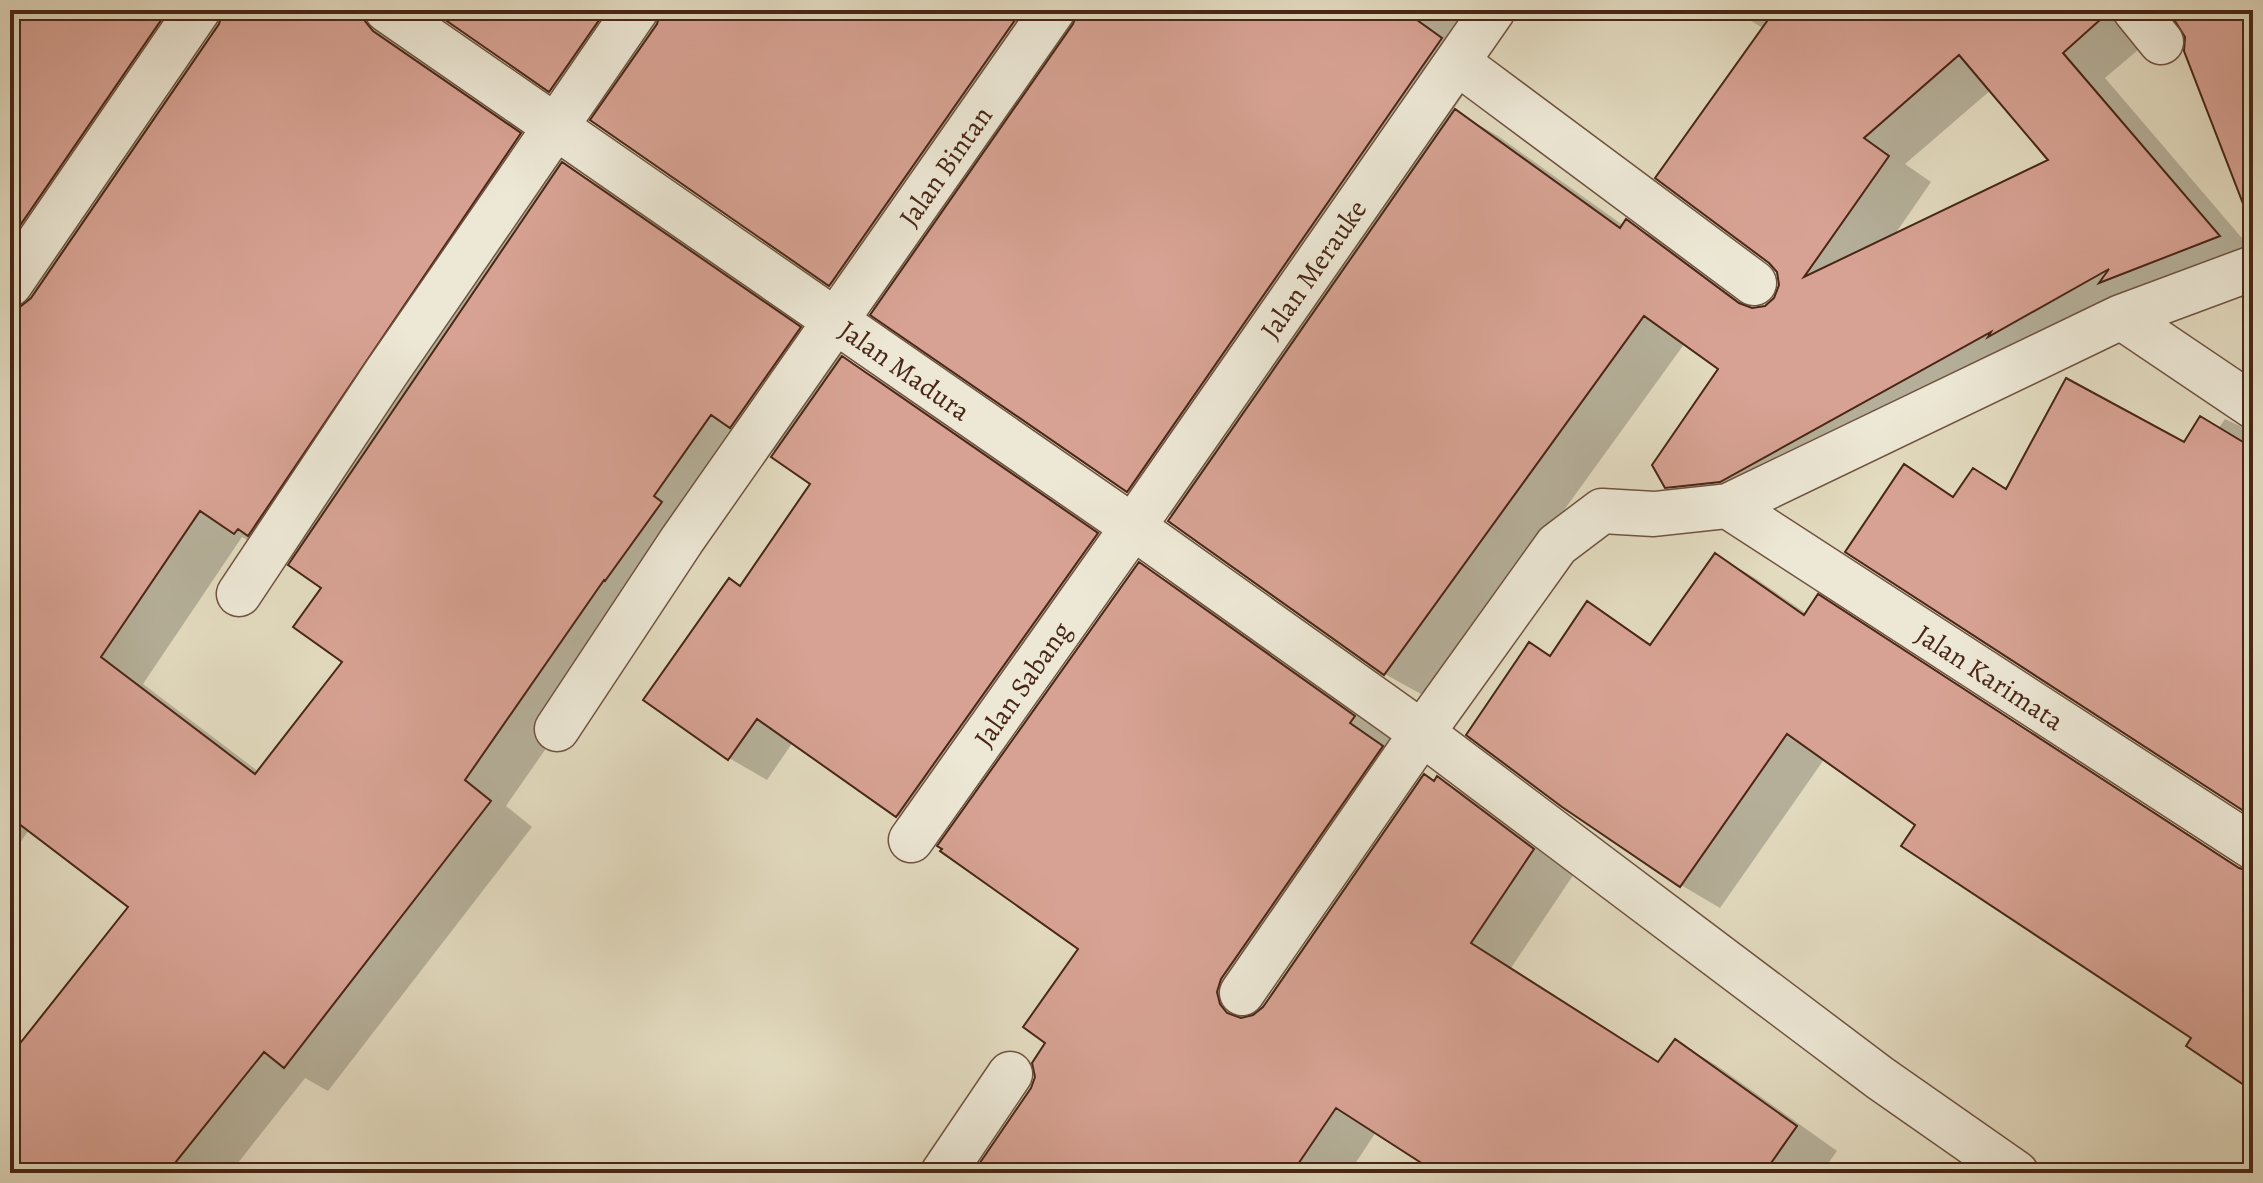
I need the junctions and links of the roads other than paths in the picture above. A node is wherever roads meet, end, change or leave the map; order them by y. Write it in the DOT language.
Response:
graph roads {
  1 [pos="198,10"];
  2 [pos="387,10"];
  3 [pos="636,10"];
  4 [pos="1053,10"];
  5 [pos="1493,10"];
  6 [pos="1457,62"];
  7 [pos="555,127"];
  8 [pos="2253,268"];
  9 [pos="1754,283"];
  10 [pos="10,284"];
  11 [pos="2121,317"];
  12 [pos="836,323"];
  13 [pos="2253,406"];
  14 [pos="1728,506"];
  15 [pos="1133,527"];
  16 [pos="239,594"];
  17 [pos="557,729"];
  18 [pos="1422,733"];
  19 [pos="911,840"];
  20 [pos="2253,847"];
  21 [pos="1242,993"];
  22 [pos="1010,1074"];
  23 [pos="943,1173"];
  24 [pos="2016,1173"];
  1 -- 10 [label="street"];
  2 -- 7 [label="street, Jalan Madura"];
  3 -- 7 [label="street"];
  4 -- 12 [label="street, Jalan Bintan"];
  5 -- 6 [label="street, Jalan Merauke"];
  6 -- 9 [label="street"];
  6 -- 15 [label="street, Jalan Merauke"];
  7 -- 12 [label="street, Jalan Madura"];
  7 -- 16 [label="street"];
  8 -- 11 [label="street"];
  11 -- 13 [label="street"];
  11 -- 14 [label="street"];
  12 -- 15 [label="street, Jalan Madura"];
  12 -- 17 [label="street, Jalan Bintan"];
  14 -- 18 [label="street"];
  14 -- 20 [label="street, Jalan Karimata"];
  15 -- 18 [label="street, Jalan Madura"];
  15 -- 19 [label="street, Jalan Sabang"];
  18 -- 21 [label="street"];
  18 -- 24 [label="street, Jalan Madura"];
  22 -- 23 [label="street"];
}
